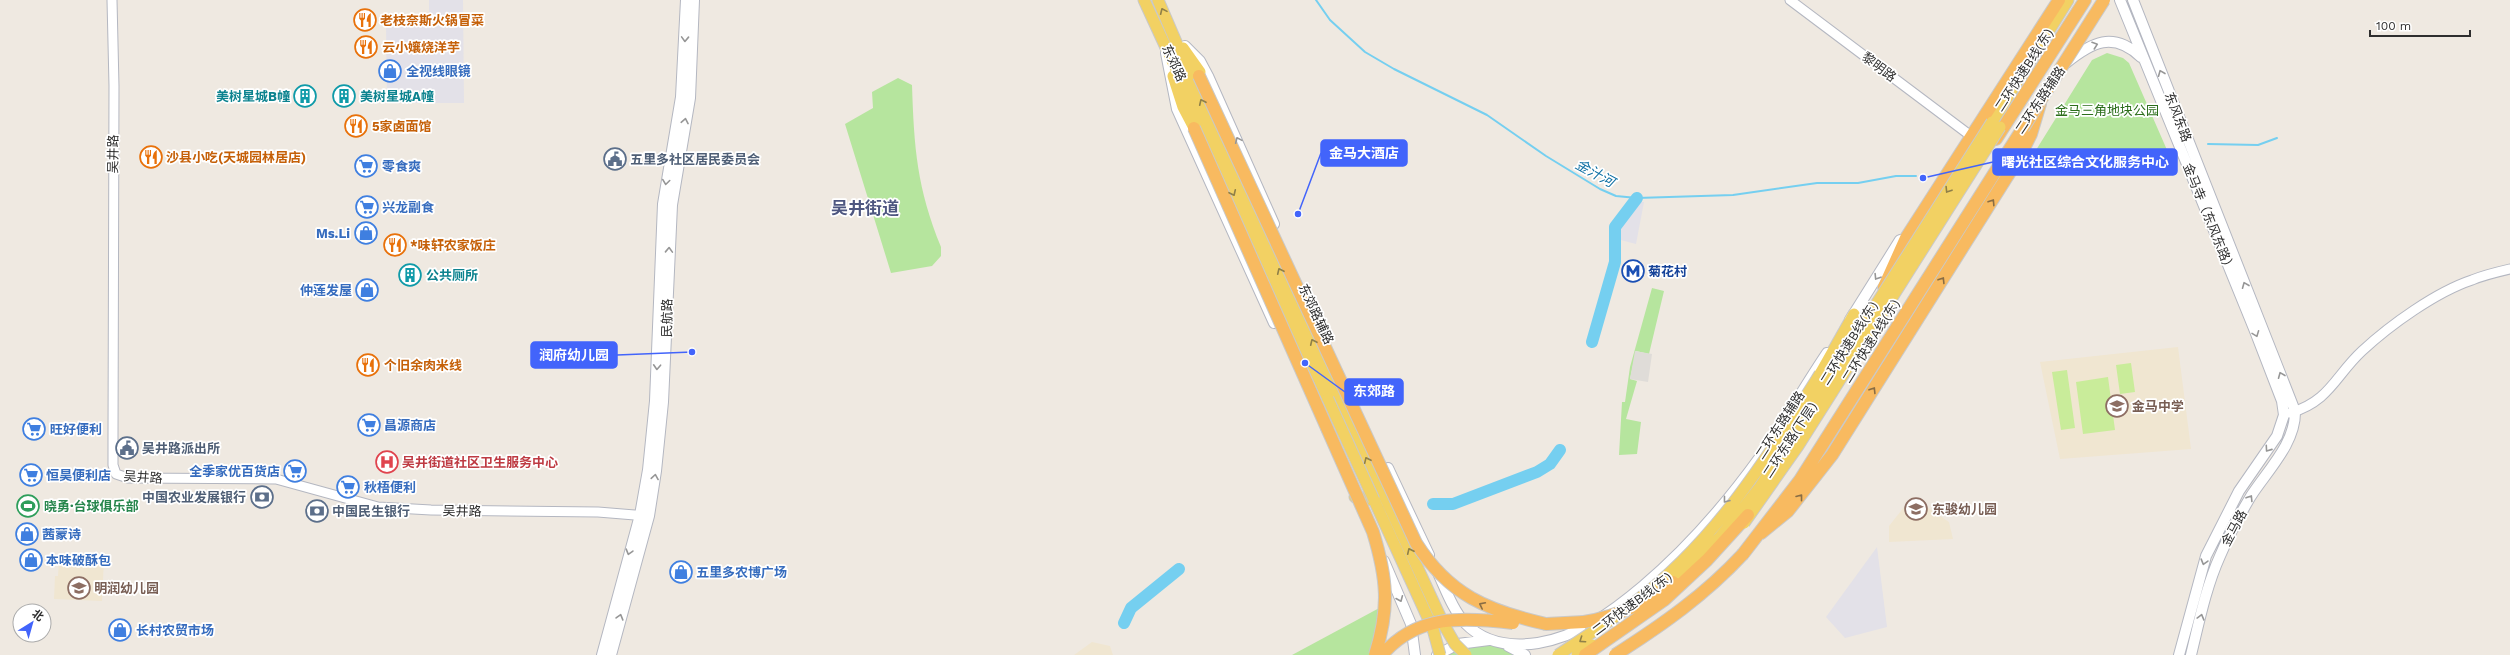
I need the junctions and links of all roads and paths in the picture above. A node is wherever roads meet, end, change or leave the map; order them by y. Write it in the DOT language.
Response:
graph roads {
  1 [pos="112,0"];
  2 [pos="686,0"];
  3 [pos="694,0"];
  4 [pos="1144,0"];
  5 [pos="1158,0"];
  6 [pos="1790,0"];
  7 [pos="2060,0"];
  8 [pos="2068,0"];
  9 [pos="2080,0"];
  10 [pos="2086,0"];
  11 [pos="2104,0"];
  12 [pos="2110,0"];
  13 [pos="2120,0"];
  14 [pos="2133,0"];
  15 [pos="1170,27"];
  16 [pos="1160,33"];
  17 [pos="2143,60"];
  18 [pos="2063,66"];
  19 [pos="1199,76"];
  20 [pos="2049,85"];
  21 [pos="1194,128"];
  22 [pos="1967,134"];
  23 [pos="2510,269"];
  24 [pos="1854,314"];
  25 [pos="1328,399"];
  26 [pos="1829,400"];
  27 [pos="2295,411"];
  28 [pos="2284,415"];
  29 [pos="1326,436"];
  30 [pos="1355,497"];
  31 [pos="1379,498"];
  32 [pos="645,515"];
  33 [pos="1737,528"];
  34 [pos="1761,533"];
  35 [pos="1720,536"];
  36 [pos="1677,566"];
  37 [pos="1650,602"];
  38 [pos="1672,618"];
  39 [pos="1546,624"];
  40 [pos="1500,643"];
  41 [pos="602,655"];
  42 [pos="610,655"];
  43 [pos="1375,655"];
  44 [pos="1382,655"];
  45 [pos="1415,655"];
  46 [pos="1437,655"];
  47 [pos="1440,655"];
  48 [pos="1466,655"];
  49 [pos="1526,655"];
  50 [pos="1558,655"];
  51 [pos="1577,655"];
  52 [pos="1585,655"];
  53 [pos="1594,655"];
  54 [pos="1615,655"];
  55 [pos="1624,655"];
  56 [pos="1631,655"];
  57 [pos="2179,655"];
  58 [pos="2191,655"];
  1 -- 32 [label="street, 吴井路"];
  2 -- 32 [label="main road, 民航路, one-way"];
  32 -- 3 [label="main road, 民航路, one-way"];
  4 -- 16 [label="main road, 东郊路"];
  15 -- 5 [label="main road, 东郊路, one-way"];
  6 -- 22 [label="street, 黎明路"];
  7 -- 22 [label="main road, 二环东路辅路"];
  7 -- 26 [label="highway, bridge"];
  8 -- 35 [label="main road, 二环东路(下层), one-way, bridge"];
  9 -- 53 [label="main road, 二环东路(下层), bridge"];
  10 -- 26 [label="highway, 二环快速B线(东), bridge"];
  11 -- 34 [label="highway, 二环快速A线(东), bridge"];
  12 -- 18 [label="main road, 二环东路辅路"];
  13 -- 17 [label="main road, 金马寺（东风东路）"];
  27 -- 14 [label="main road, 东风东路, one-way"];
  15 -- 19 [label="main road"];
  31 -- 15 [label="main road, 东郊路, one-way"];
  40 -- 15 [label="main road, 东郊路辅路, one-way"];
  16 -- 21 [label="main road"];
  16 -- 25 [label="main road, 东郊路, one-way"];
  16 -- 29 [label="main road"];
  18 -- 17 [label="main road, one-way"];
  17 -- 28 [label="main road, 金马寺（东风东路）, one-way"];
  18 -- 20 [label="main road, 二环东路辅路"];
  39 -- 19 [label="highway, one-way, bridge"];
  34 -- 20 [label="highway, one-way"];
  20 -- 55 [label="main road, 二环东路辅路"];
  21 -- 43 [label="highway, bridge"];
  22 -- 24 [label="main road, 二环东路辅路, one-way"];
  23 -- 27 [label="street"];
  24 -- 36 [label="main road, bridge"];
  24 -- 40 [label="main road, 二环东路辅路, one-way"];
  25 -- 29 [label="main road"];
  25 -- 31 [label="main road, 东郊路, bridge"];
  26 -- 33 [label="highway, 二环快速B线(东), bridge"];
  27 -- 28 [label="street"];
  58 -- 27 [label="main road, 金马路, one-way"];
  28 -- 57 [label="main road, 金马路, one-way"];
  29 -- 30 [label="main road"];
  30 -- 31 [label="main road"];
  30 -- 45 [label="main road, one-way"];
  31 -- 47 [label="main road, 东郊路, bridge"];
  48 -- 31 [label="main road, 东郊路, one-way, bridge"];
  32 -- 41 [label="main road, 民航路, one-way"];
  42 -- 32 [label="main road, 民航路, one-way"];
  33 -- 39 [label="highway, bridge"];
  33 -- 52 [label="highway, 二环快速B线(东), bridge"];
  34 -- 38 [label="highway, 二环快速A线(东), bridge"];
  35 -- 36 [label="main road, bridge"];
  35 -- 37 [label="main road, 二环东路(下层), bridge"];
  36 -- 37 [label="main road, bridge"];
  36 -- 50 [label="main road, one-way, bridge"];
  37 -- 51 [label="main road, 二环东路(下层), bridge"];
  38 -- 54 [label="highway, 二环快速A线(东), bridge"];
  38 -- 56 [label="highway, bridge"];
  39 -- 44 [label="highway, bridge"];
  40 -- 46 [label="main road"];
  40 -- 49 [label="main road, 东郊路辅路"];
}
